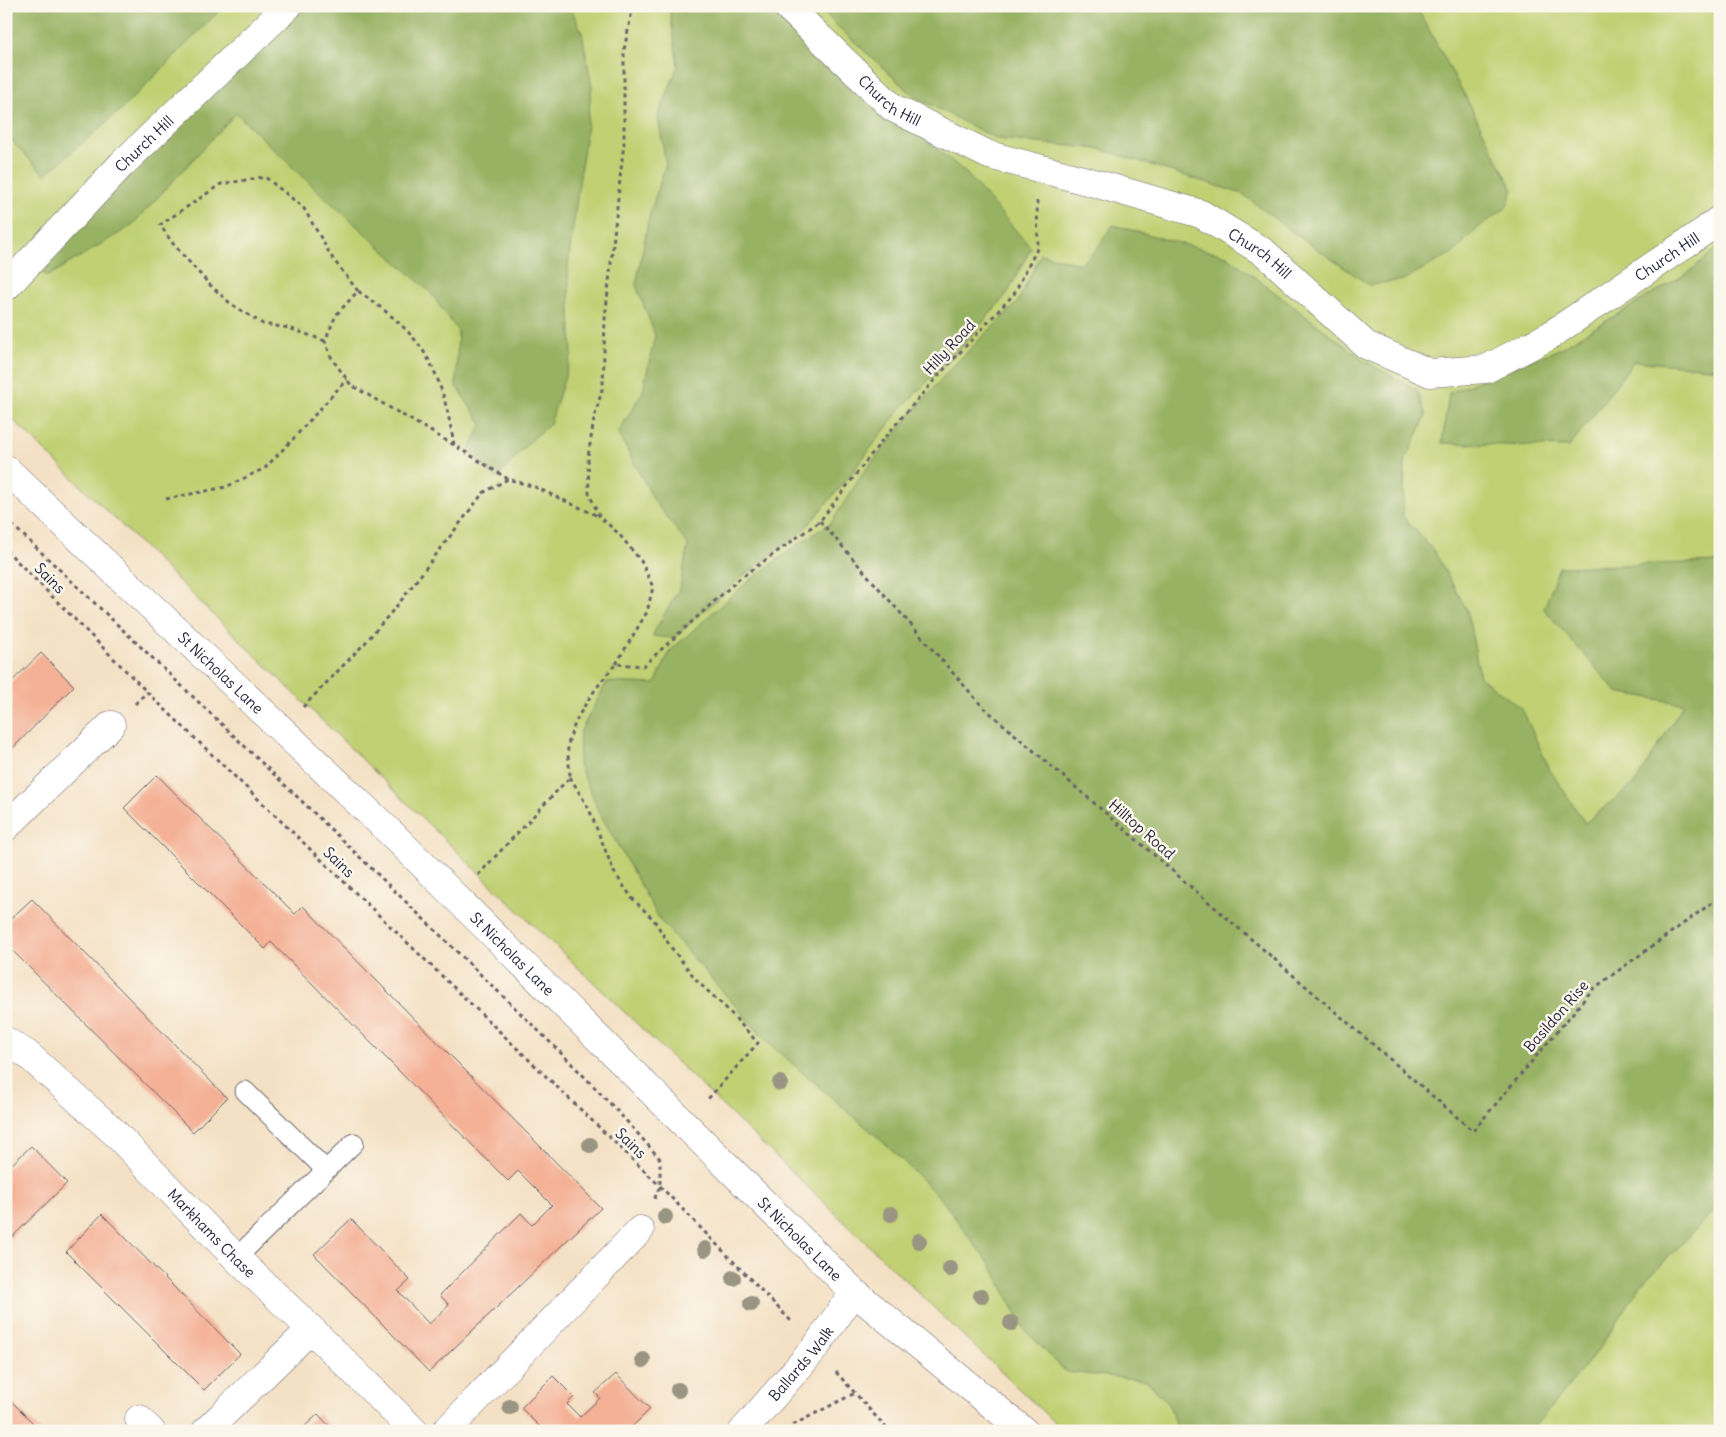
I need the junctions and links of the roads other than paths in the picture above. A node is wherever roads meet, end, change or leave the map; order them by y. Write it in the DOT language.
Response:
graph roads {
  1 [pos="288,6"];
  2 [pos="787,6"];
  3 [pos="1720,219"];
  4 [pos="6,287"];
  5 [pos="6,469"];
  6 [pos="111,724"];
  7 [pos="6,827"];
  8 [pos="6,1041"];
  9 [pos="246,1091"];
  10 [pos="354,1143"];
  11 [pos="326,1170"];
  12 [pos="640,1230"];
  13 [pos="236,1258"];
  14 [pos="854,1292"];
  15 [pos="311,1329"];
  16 [pos="206,1431"];
  17 [pos="414,1431"];
  18 [pos="446,1431"];
  19 [pos="743,1431"];
  20 [pos="1024,1431"];
  1 -- 4 [label="street, Church Hill"];
  2 -- 3 [label="street, Church Hill"];
  5 -- 14 [label="street, St Nicholas Lane"];
  6 -- 7 [label="street"];
  8 -- 13 [label="street, Markhams Chase"];
  9 -- 11 [label="lane"];
  10 -- 11 [label="lane"];
  11 -- 13 [label="lane"];
  12 -- 18 [label="street"];
  13 -- 15 [label="street, Markhams Chase"];
  14 -- 19 [label="street, Ballards Walk"];
  14 -- 20 [label="street, St Nicholas Lane"];
  15 -- 16 [label="street"];
  15 -- 17 [label="street, Markhams Chase"];
}
